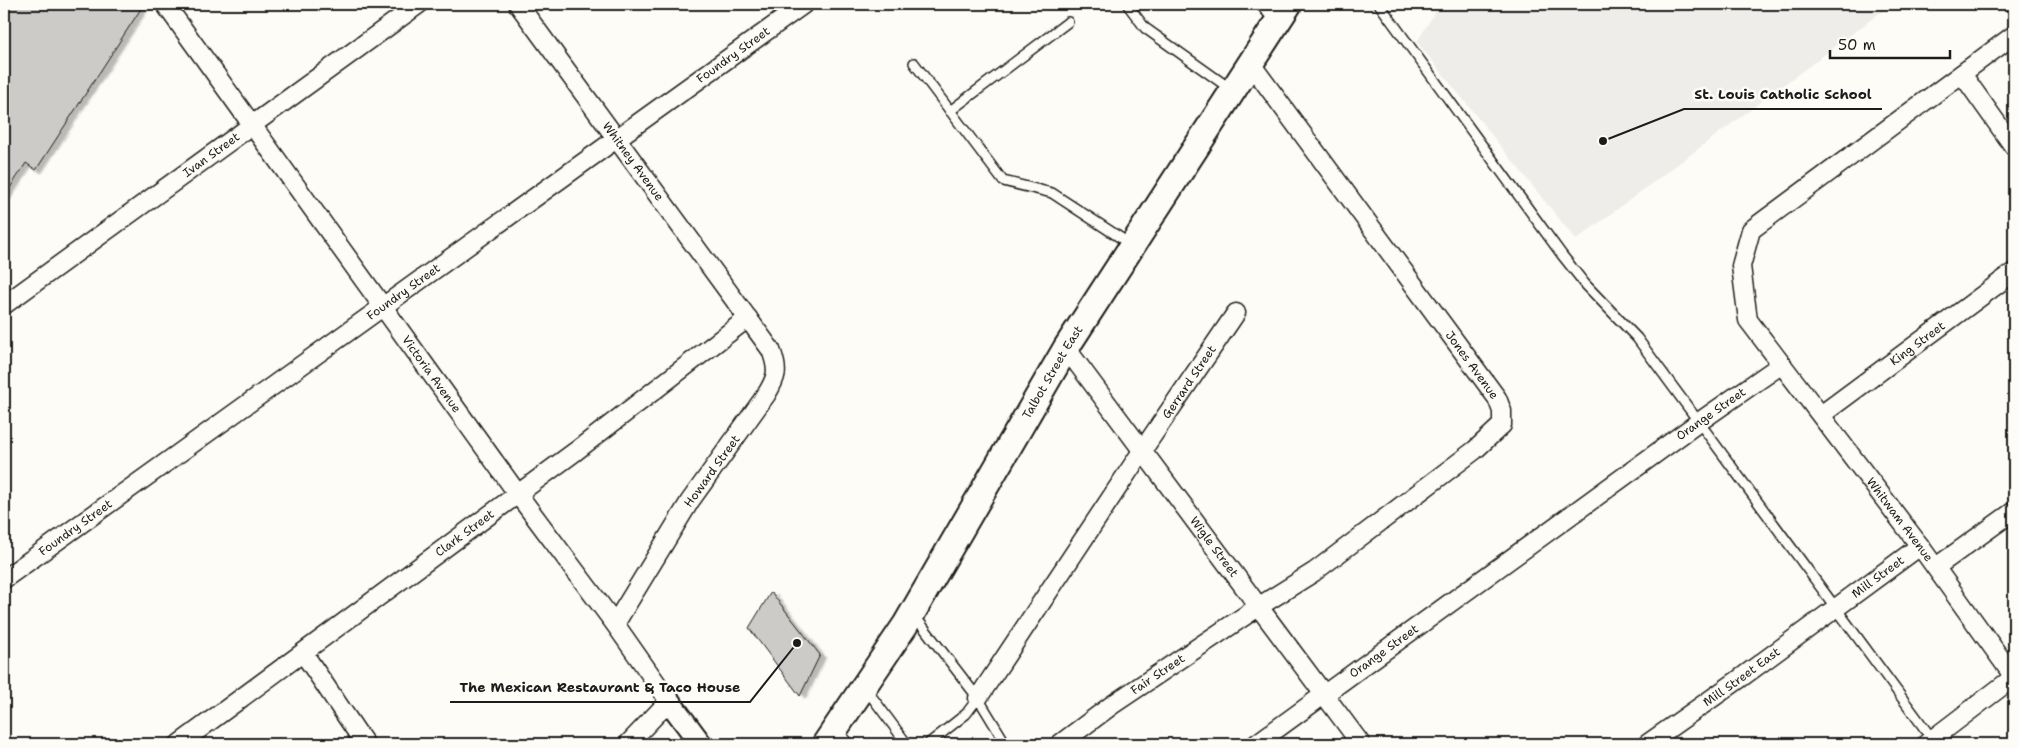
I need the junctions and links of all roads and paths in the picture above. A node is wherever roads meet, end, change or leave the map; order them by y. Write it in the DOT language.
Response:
graph roads {
  1 [pos="165,4"];
  2 [pos="419,4"];
  3 [pos="518,4"];
  4 [pos="804,4"];
  5 [pos="1127,4"];
  6 [pos="1379,4"];
  7 [pos="1278,9"];
  8 [pos="1068,22"];
  9 [pos="2014,34"];
  10 [pos="914,63"];
  11 [pos="1251,64"];
  12 [pos="1962,74"];
  13 [pos="1233,91"];
  14 [pos="950,111"];
  15 [pos="252,126"];
  16 [pos="617,139"];
  17 [pos="2014,147"];
  18 [pos="1133,246"];
  19 [pos="2014,272"];
  20 [pos="4,305"];
  21 [pos="383,308"];
  22 [pos="1236,313"];
  23 [pos="748,318"];
  24 [pos="1066,348"];
  25 [pos="1782,364"];
  26 [pos="1821,415"];
  27 [pos="1699,422"];
  28 [pos="1142,451"];
  29 [pos="517,493"];
  30 [pos="2014,511"];
  31 [pos="1920,546"];
  32 [pos="1936,568"];
  33 [pos="4,579"];
  34 [pos="1258,607"];
  35 [pos="1836,607"];
  36 [pos="913,612"];
  37 [pos="615,624"];
  38 [pos="304,654"];
  39 [pos="2014,677"];
  40 [pos="864,686"];
  41 [pos="1324,696"];
  42 [pos="978,698"];
  43 [pos="669,701"];
  44 [pos="836,739"];
  45 [pos="1931,743"];
  46 [pos="179,744"];
  47 [pos="365,744"];
  48 [pos="628,744"];
  49 [pos="701,744"];
  50 [pos="907,744"];
  51 [pos="928,744"];
  52 [pos="1006,744"];
  53 [pos="1060,744"];
  54 [pos="1256,744"];
  55 [pos="1361,744"];
  56 [pos="1647,744"];
  1 -- 15 [label="street, Victoria Avenue"];
  2 -- 15 [label="street, Ivan Street"];
  3 -- 16 [label="street, Whitney Avenue"];
  4 -- 16 [label="street, Foundry Street"];
  5 -- 13 [label="lane"];
  6 -- 27 [label="lane"];
  7 -- 11 [label="main road, Talbot Street East"];
  8 -- 14 [label="lane"];
  9 -- 12 [label="street"];
  10 -- 14 [label="lane"];
  11 -- 13 [label="main road, Talbot Street East"];
  11 -- 34 [label="street, Jones Avenue"];
  12 -- 17 [label="street"];
  12 -- 25 [label="street"];
  13 -- 18 [label="main road, Talbot Street East"];
  14 -- 18 [label="lane"];
  15 -- 20 [label="street, Ivan Street"];
  15 -- 21 [label="street, Victoria Avenue"];
  16 -- 21 [label="street, Foundry Street"];
  16 -- 23 [label="street, Whitney Avenue"];
  18 -- 24 [label="main road, Talbot Street East"];
  19 -- 26 [label="street, King Street"];
  21 -- 29 [label="street, Victoria Avenue"];
  21 -- 33 [label="street, Foundry Street"];
  22 -- 28 [label="street, Gerrard Street"];
  23 -- 29 [label="street, Clark Street"];
  23 -- 37 [label="street, Howard Street"];
  24 -- 28 [label="street, Wigle Street"];
  24 -- 36 [label="main road, Talbot Street East"];
  25 -- 26 [label="street, Whitwam Avenue"];
  25 -- 27 [label="street, Orange Street"];
  26 -- 31 [label="street, Whitwam Avenue"];
  27 -- 35 [label="lane"];
  27 -- 41 [label="street, Orange Street"];
  28 -- 34 [label="street, Wigle Street"];
  28 -- 42 [label="street, Gerrard Street"];
  29 -- 37 [label="street, Victoria Avenue"];
  29 -- 38 [label="street, Clark Street"];
  30 -- 32 [label="street"];
  31 -- 32 [label="street, Whitwam Avenue"];
  31 -- 35 [label="street, Mill Street"];
  32 -- 39 [label="street, Whitwam Avenue"];
  34 -- 41 [label="street, Wigle Street"];
  34 -- 53 [label="street, Fair Street"];
  35 -- 45 [label="lane"];
  35 -- 56 [label="street, Mill Street East"];
  36 -- 40 [label="main road, Talbot Street East"];
  36 -- 42 [label="lane"];
  37 -- 43 [label="street, Victoria Avenue"];
  38 -- 46 [label="street, Clark Street"];
  38 -- 47 [label="street"];
  39 -- 45 [label="street"];
  40 -- 44 [label="main road, Talbot Street East"];
  40 -- 50 [label="lane"];
  41 -- 54 [label="street, Orange Street"];
  41 -- 55 [label="street, Wigle Street"];
  42 -- 51 [label="lane"];
  42 -- 52 [label="lane"];
  43 -- 48 [label="street"];
  43 -- 49 [label="street, Victoria Avenue"];
}
